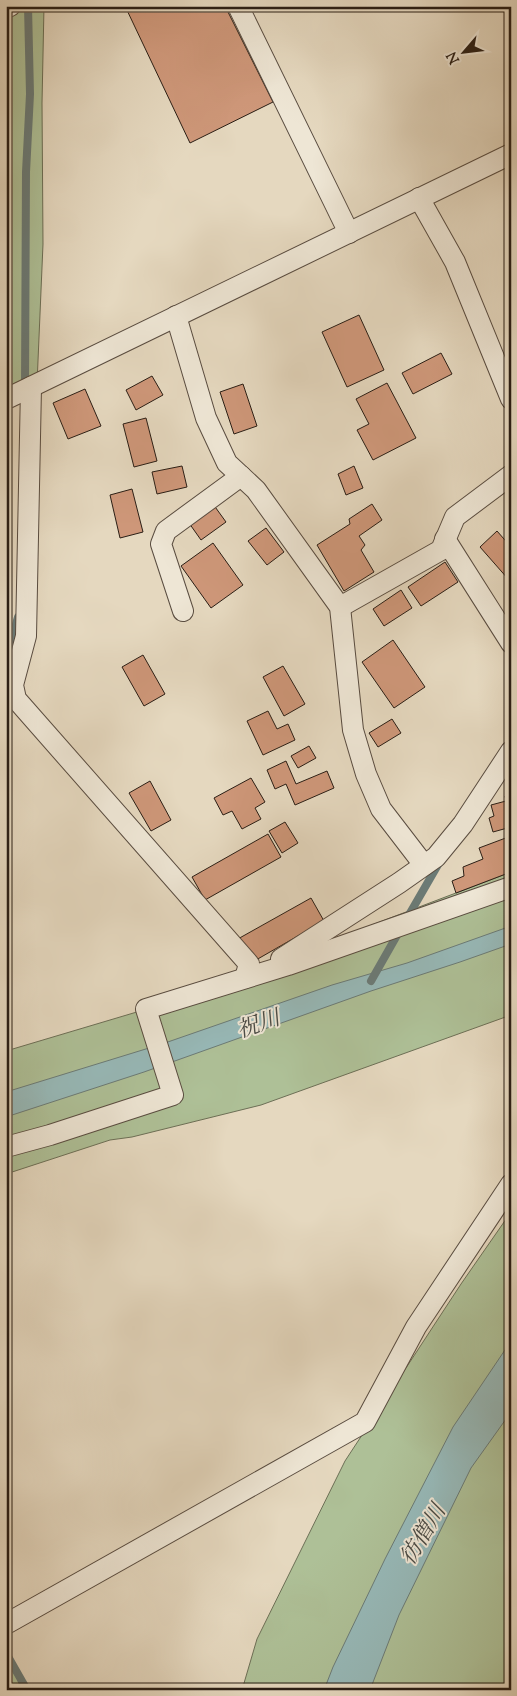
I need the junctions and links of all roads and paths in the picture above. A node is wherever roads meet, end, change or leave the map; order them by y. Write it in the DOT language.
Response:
graph roads {
  1 [pos="10,6"];
  2 [pos="238,6"];
  3 [pos="6,8"];
  4 [pos="511,154"];
  5 [pos="419,198"];
  6 [pos="349,233"];
  7 [pos="176,316"];
  8 [pos="31,387"];
  9 [pos="511,398"];
  10 [pos="6,399"];
  11 [pos="511,475"];
  12 [pos="241,476"];
  13 [pos="445,539"];
  14 [pos="340,607"];
  15 [pos="183,611"];
  16 [pos="511,643"];
  17 [pos="511,751"];
  18 [pos="424,865"];
  19 [pos="511,887"];
  20 [pos="251,977"];
  21 [pos="6,1147"];
  22 [pos="511,1184"];
  23 [pos="6,1624"];
  1 -- 3 [label="street"];
  2 -- 6 [label="street"];
  4 -- 5 [label="street"];
  5 -- 6 [label="street"];
  5 -- 9 [label="street"];
  6 -- 7 [label="street"];
  7 -- 8 [label="street"];
  7 -- 12 [label="street"];
  8 -- 10 [label="street"];
  8 -- 20 [label="street"];
  11 -- 13 [label="street"];
  12 -- 14 [label="street"];
  12 -- 15 [label="street"];
  13 -- 14 [label="street"];
  13 -- 16 [label="street"];
  14 -- 18 [label="street"];
  17 -- 18 [label="street"];
  18 -- 20 [label="street"];
  19 -- 20 [label="street"];
  20 -- 21 [label="street"];
  22 -- 23 [label="street"];
}
